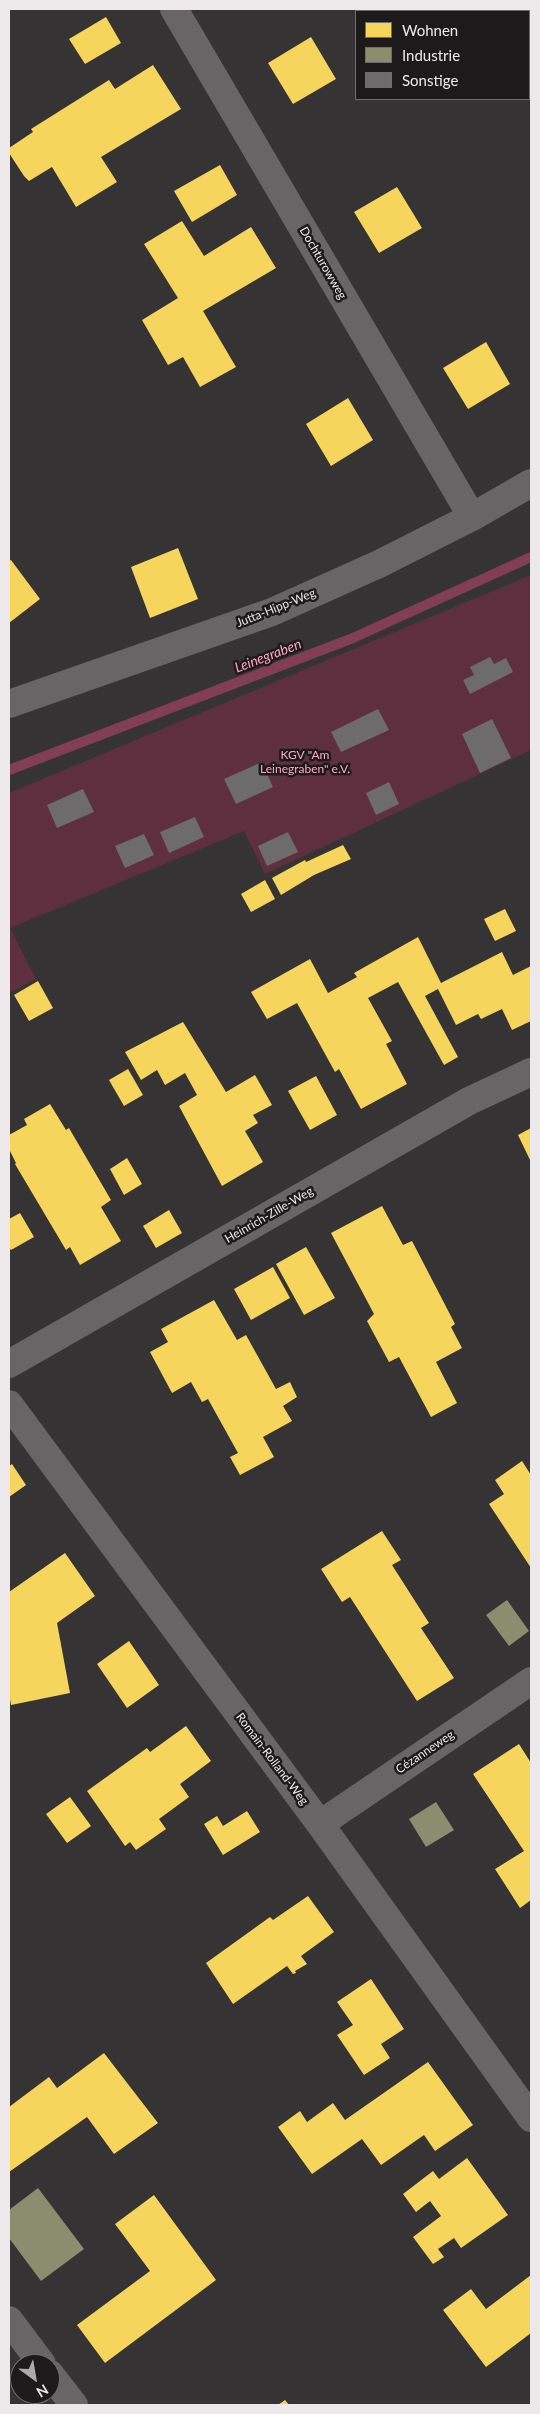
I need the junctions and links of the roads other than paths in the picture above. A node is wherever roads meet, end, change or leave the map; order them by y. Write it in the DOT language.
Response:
graph roads {
  1 [pos="174,9"];
  2 [pos="531,484"];
  3 [pos="472,517"];
  4 [pos="9,704"];
  5 [pos="531,1072"];
  6 [pos="9,1364"];
  7 [pos="9,1404"];
  8 [pos="531,1681"];
  9 [pos="320,1824"];
  10 [pos="531,2118"];
  11 [pos="9,2320"];
  12 [pos="34,2354"];
  13 [pos="60,2387"];
  14 [pos="74,2405"];
  1 -- 3 [label="street, Dochturowweg"];
  2 -- 3 [label="street, Jutta-Hipp-Weg"];
  3 -- 4 [label="street, Jutta-Hipp-Weg"];
  5 -- 6 [label="street, Heinrich-Zille-Weg"];
  7 -- 9 [label="street, Romain-Rolland-Weg"];
  8 -- 9 [label="street, Cézanneweg"];
  9 -- 10 [label="street, Romain-Rolland-Weg"];
  11 -- 12 [label="street"];
  13 -- 14 [label="street"];
}
